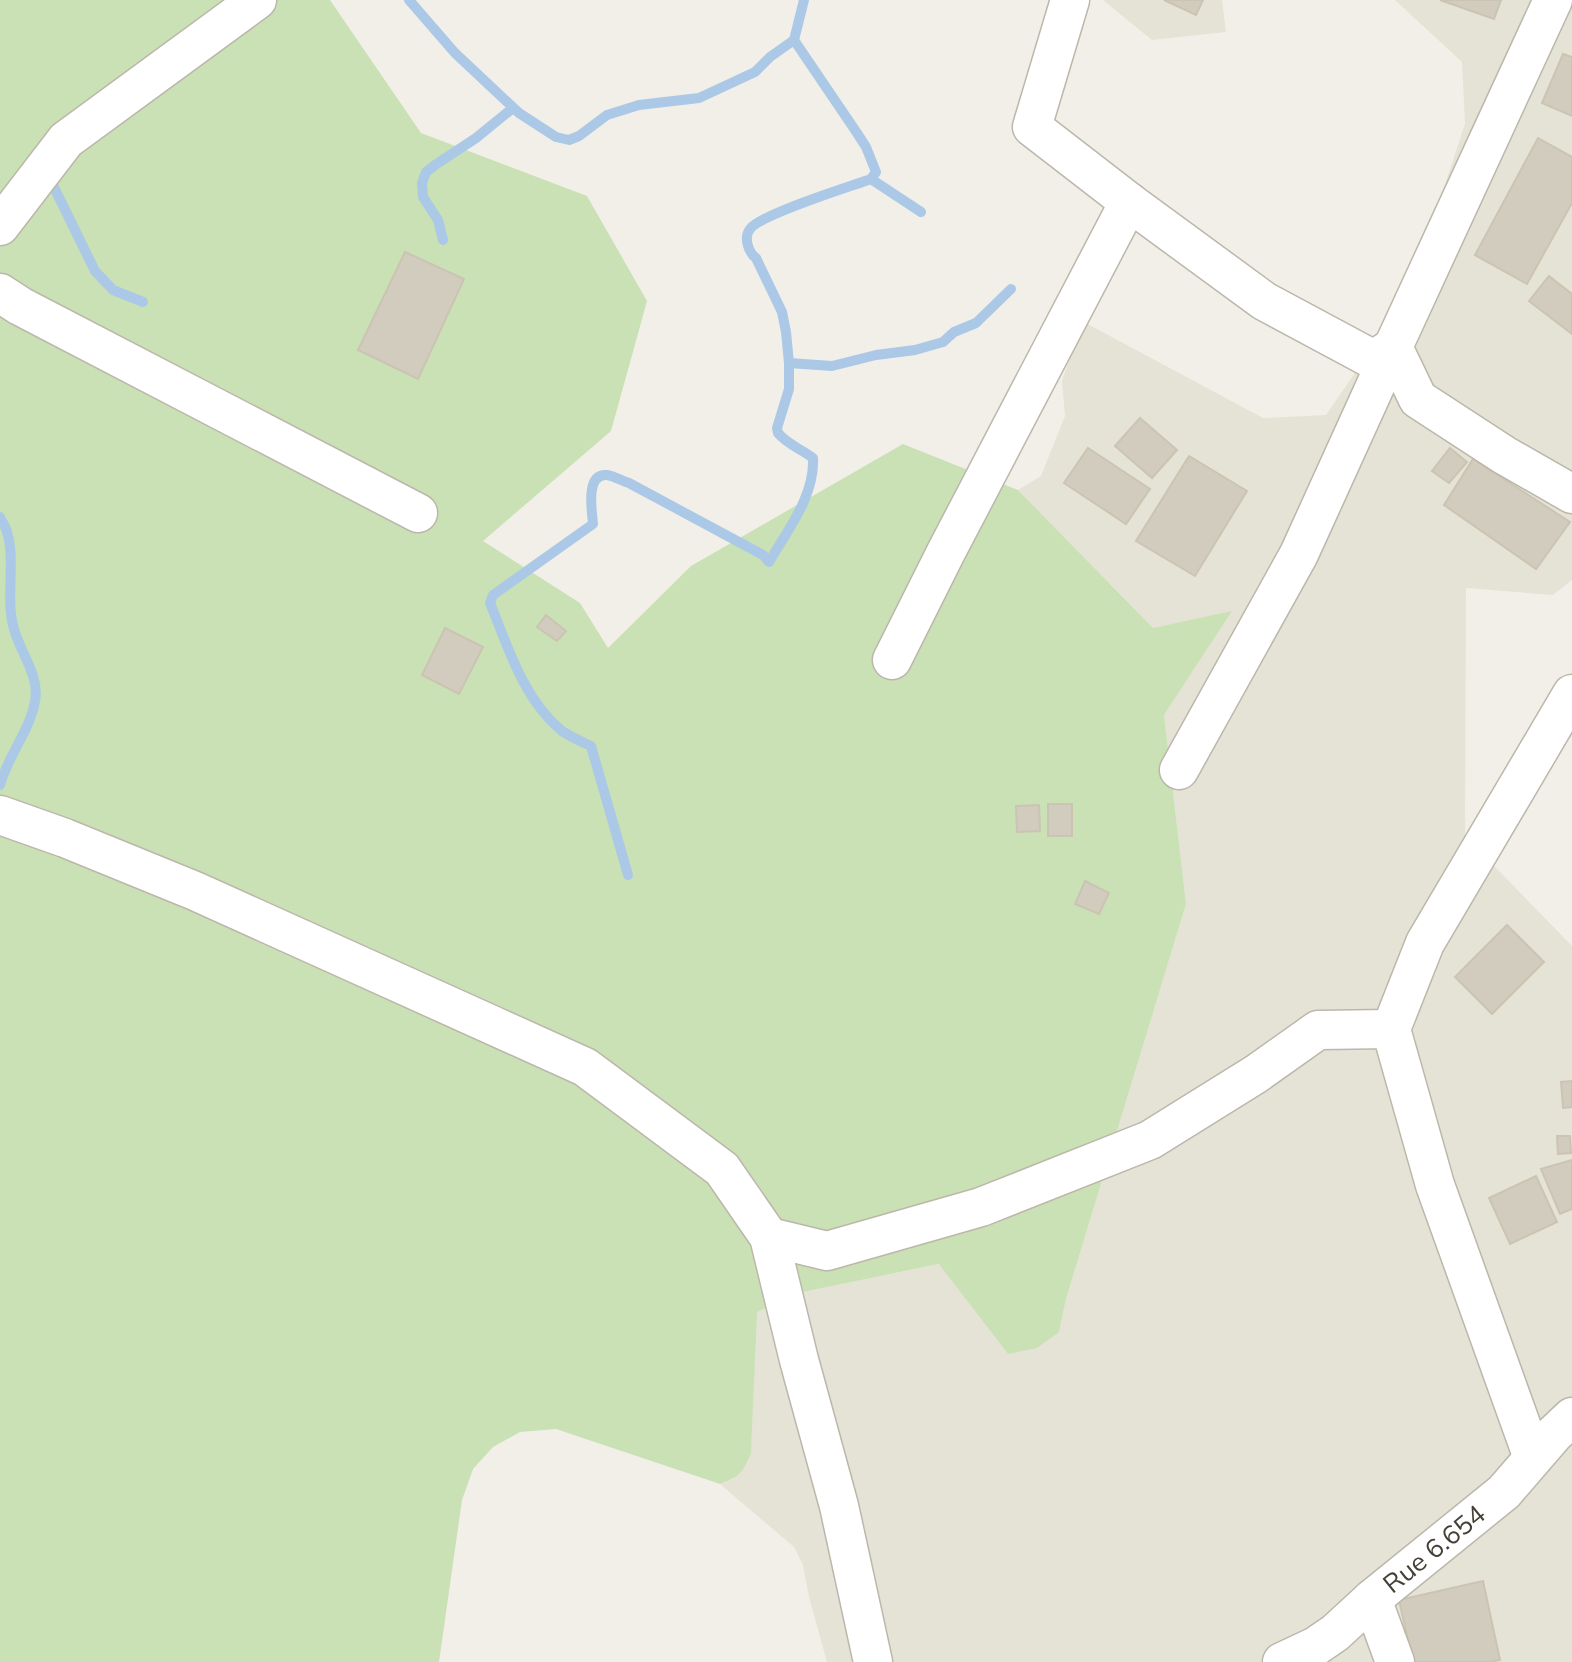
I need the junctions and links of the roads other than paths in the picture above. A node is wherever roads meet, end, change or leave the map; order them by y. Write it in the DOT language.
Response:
graph roads {
  1 [pos="257,0"];
  2 [pos="1070,0"];
  3 [pos="1553,0"];
  4 [pos="1129,202"];
  5 [pos="0,226"];
  6 [pos="0,293"];
  7 [pos="1393,347"];
  8 [pos="1572,494"];
  9 [pos="418,513"];
  10 [pos="892,660"];
  11 [pos="1572,694"];
  12 [pos="1179,770"];
  13 [pos="0,816"];
  14 [pos="1391,1029"];
  15 [pos="769,1237"];
  16 [pos="1572,1417"];
  17 [pos="1533,1458"];
  18 [pos="1372,1599"];
  19 [pos="873,1662"];
  20 [pos="1282,1662"];
  21 [pos="1395,1662"];
  1 -- 5 [label="street"];
  2 -- 4 [label="street"];
  3 -- 7 [label="street"];
  4 -- 7 [label="street"];
  4 -- 10 [label="street"];
  6 -- 9 [label="street"];
  7 -- 8 [label="street"];
  7 -- 12 [label="street"];
  11 -- 14 [label="street"];
  13 -- 15 [label="street"];
  14 -- 15 [label="street"];
  14 -- 17 [label="street"];
  15 -- 19 [label="street"];
  16 -- 17 [label="street, Rue 6.654"];
  17 -- 18 [label="street, Rue 6.654"];
  18 -- 20 [label="street, Rue 6.654"];
  18 -- 21 [label="street"];
}
